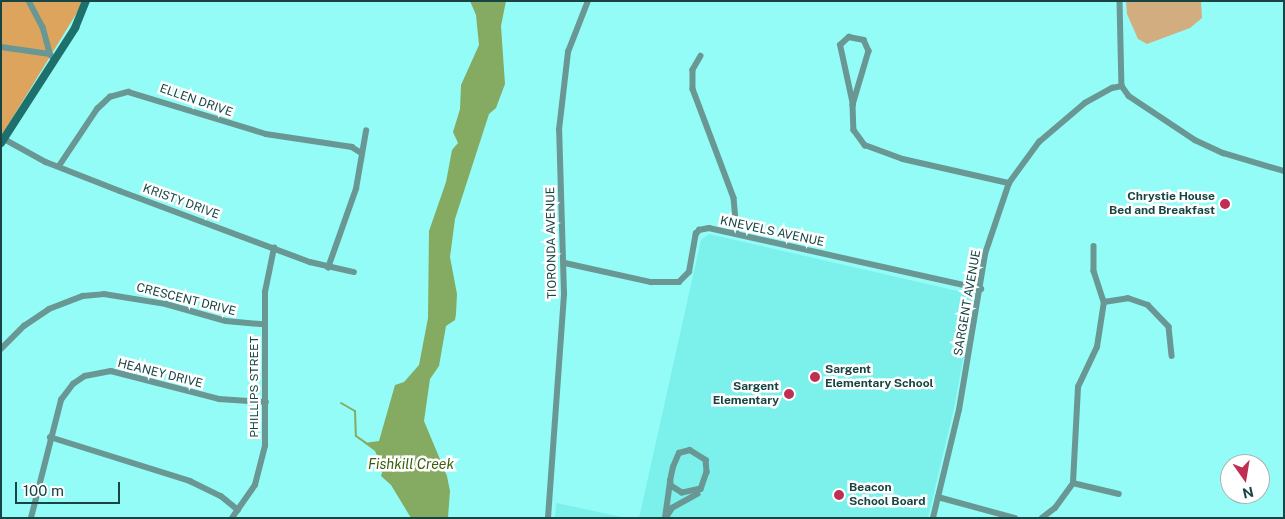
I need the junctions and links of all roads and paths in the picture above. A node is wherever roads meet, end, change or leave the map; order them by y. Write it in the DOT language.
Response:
graph roads {
  1 [pos="28,1"];
  2 [pos="86,1"];
  3 [pos="588,1"];
  4 [pos="1120,1"];
  5 [pos="1,47"];
  6 [pos="701,56"];
  7 [pos="52,57"];
  8 [pos="1122,86"];
  9 [pos="853,105"];
  10 [pos="366,130"];
  11 [pos="3,141"];
  12 [pos="360,152"];
  13 [pos="59,166"];
  14 [pos="1284,171"];
  15 [pos="1009,183"];
  16 [pos="737,234"];
  17 [pos="1094,246"];
  18 [pos="274,248"];
  19 [pos="565,263"];
  20 [pos="328,268"];
  21 [pos="354,272"];
  22 [pos="981,289"];
  23 [pos="1104,302"];
  24 [pos="264,324"];
  25 [pos="1,349"];
  26 [pos="1172,356"];
  27 [pos="266,402"];
  28 [pos="50,436"];
  29 [pos="670,481"];
  30 [pos="1073,483"];
  31 [pos="701,489"];
  32 [pos="1119,494"];
  33 [pos="938,497"];
  34 [pos="238,510"];
  35 [pos="31,518"];
  36 [pos="232,518"];
  37 [pos="548,518"];
  38 [pos="665,518"];
  39 [pos="932,518"];
  40 [pos="1015,518"];
  41 [pos="1042,518"];
  1 -- 7 [label="street"];
  2 -- 7 [label="main road"];
  3 -- 19 [label="street, TIORONDA AVENUE"];
  4 -- 8 [label="street"];
  5 -- 7 [label="street"];
  6 -- 16 [label="street"];
  7 -- 11 [label="main road"];
  8 -- 14 [label="street"];
  8 -- 15 [label="street, SARGENT AVENUE"];
  9 -- 9 [label="street"];
  9 -- 15 [label="street"];
  10 -- 12 [label="street"];
  11 -- 13 [label="street, KRISTY DRIVE"];
  12 -- 13 [label="street, ELLEN DRIVE"];
  12 -- 20 [label="street"];
  13 -- 18 [label="street, KRISTY DRIVE"];
  15 -- 22 [label="street, SARGENT AVENUE"];
  16 -- 19 [label="street, KNEVELS AVENUE"];
  16 -- 22 [label="street, KNEVELS AVENUE"];
  17 -- 23 [label="street"];
  18 -- 20 [label="street, KRISTY DRIVE"];
  18 -- 24 [label="street, PHILLIPS STREET"];
  19 -- 37 [label="street, TIORONDA AVENUE"];
  20 -- 21 [label="street, KRISTY DRIVE"];
  22 -- 33 [label="street, SARGENT AVENUE"];
  23 -- 26 [label="street"];
  23 -- 30 [label="street"];
  24 -- 25 [label="street, CRESCENT DRIVE"];
  24 -- 27 [label="street, PHILLIPS STREET"];
  27 -- 28 [label="street, HEANEY DRIVE"];
  27 -- 34 [label="street, PHILLIPS STREET"];
  28 -- 34 [label="street"];
  28 -- 35 [label="street, HEANEY DRIVE"];
  29 -- 31 [label="street"];
  29 -- 31 [label="street"];
  29 -- 38 [label="street"];
  30 -- 32 [label="street"];
  30 -- 41 [label="street"];
  31 -- 38 [label="street"];
  33 -- 39 [label="street, SARGENT AVENUE"];
  33 -- 40 [label="street"];
  34 -- 36 [label="street, PHILLIPS STREET"];
}
